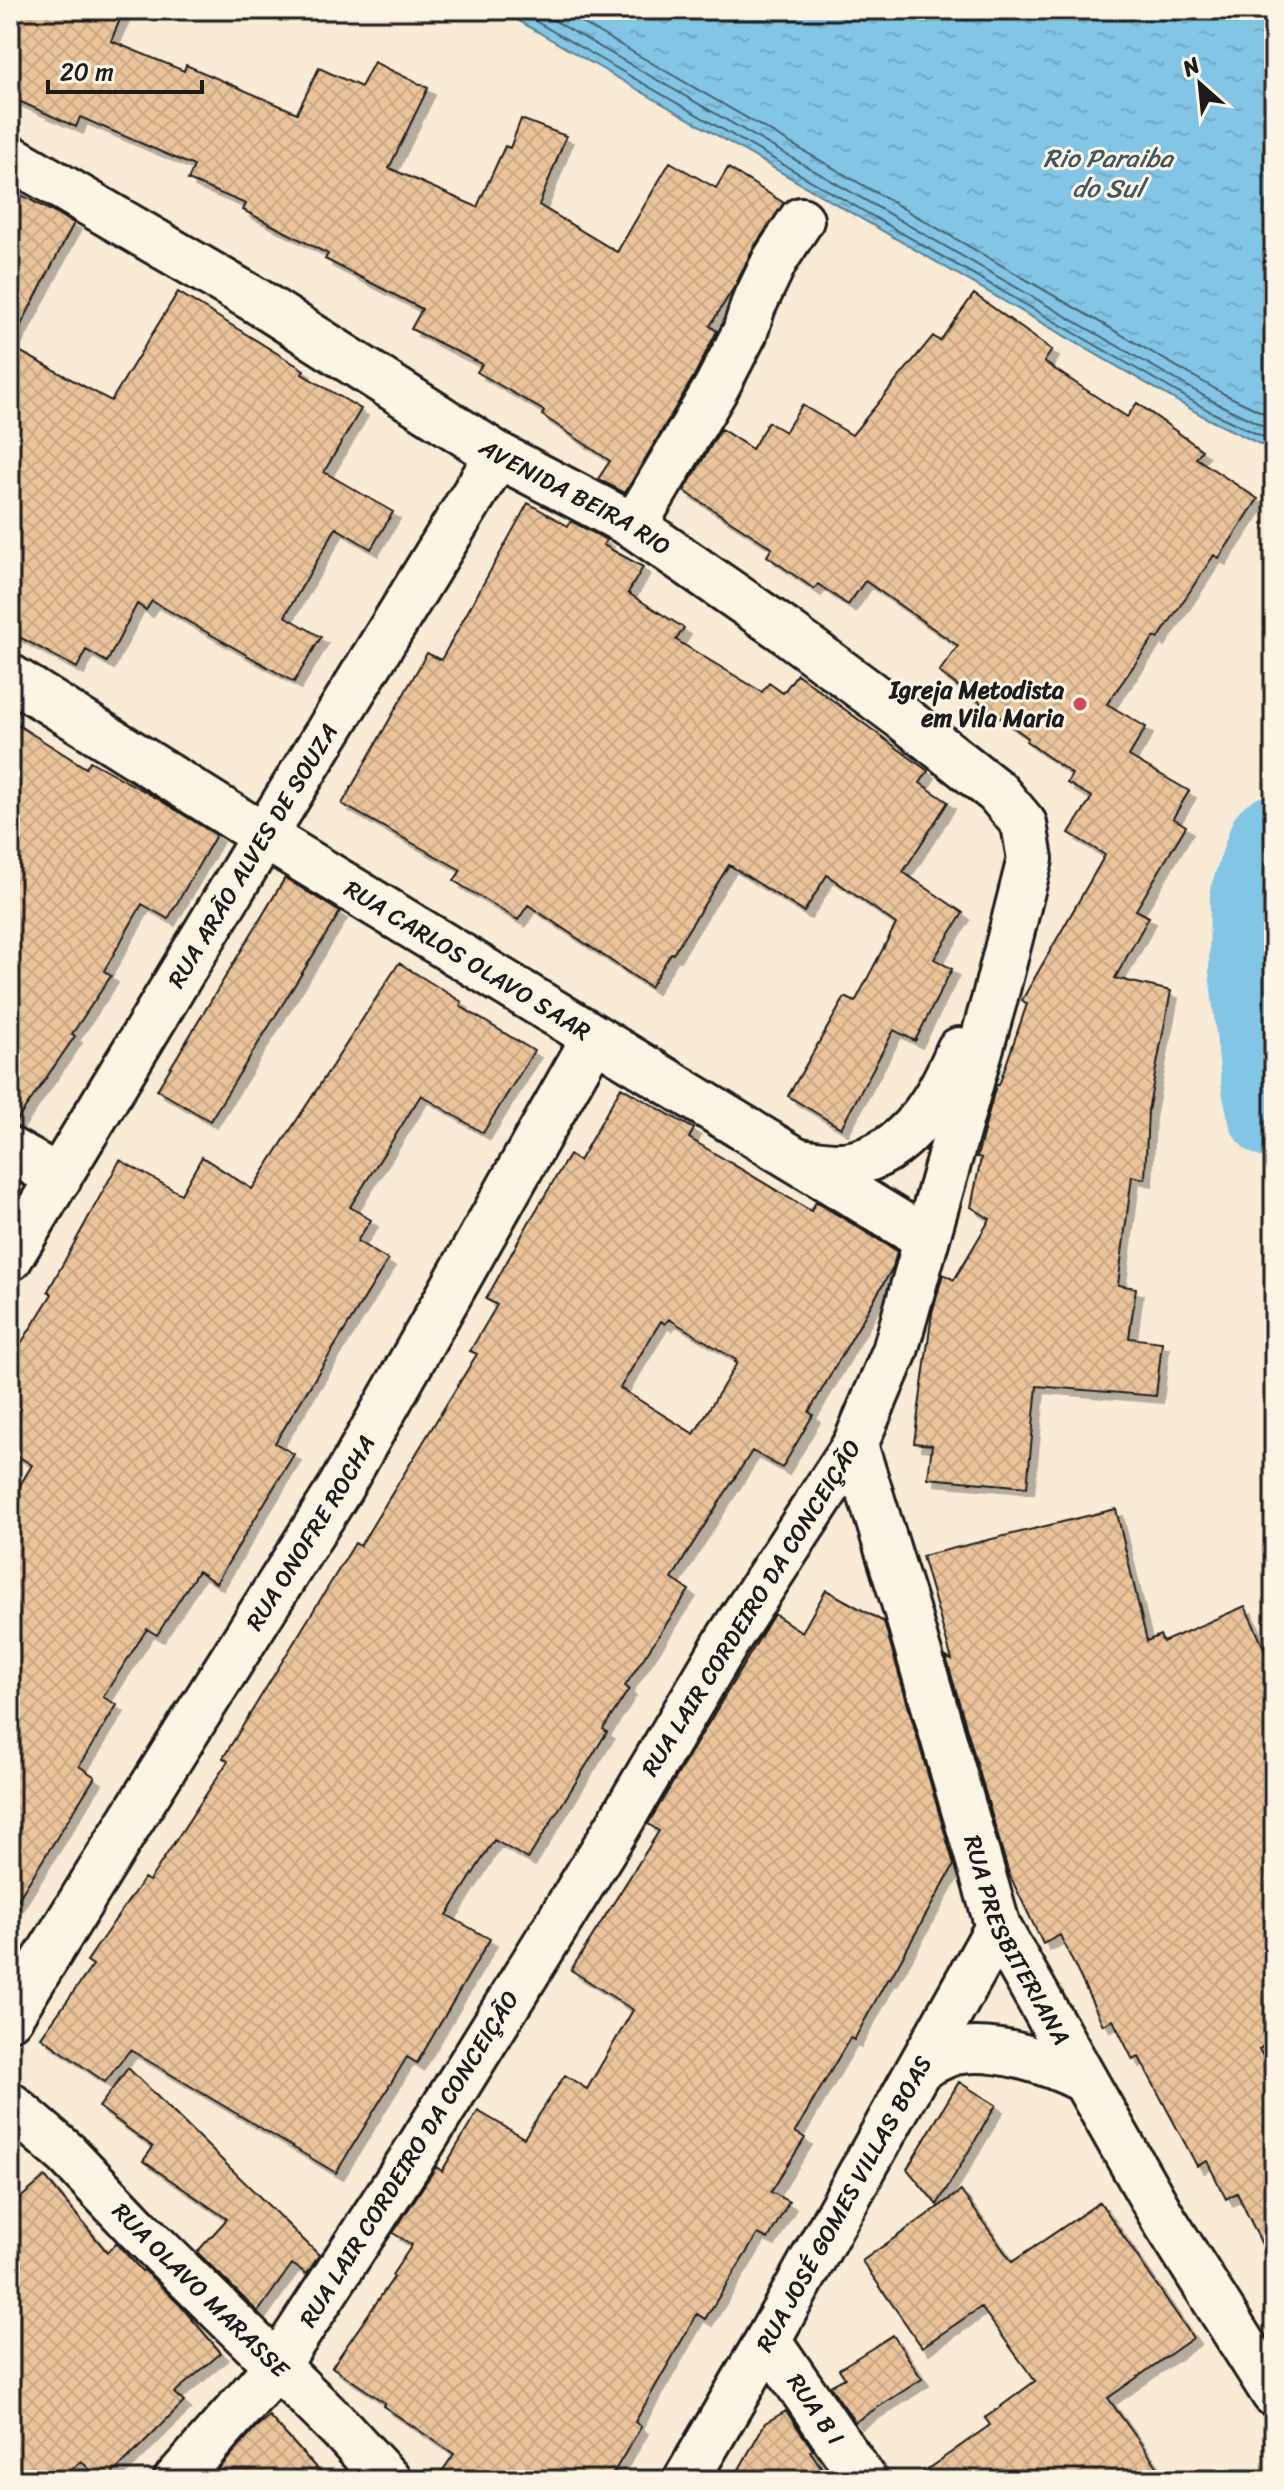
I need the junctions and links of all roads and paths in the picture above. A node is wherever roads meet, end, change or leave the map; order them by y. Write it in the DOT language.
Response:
graph roads {
  1 [pos="10,157"];
  2 [pos="801,220"];
  3 [pos="498,455"];
  4 [pos="634,526"];
  5 [pos="10,677"];
  6 [pos="264,836"];
  7 [pos="1012,922"];
  8 [pos="594,1038"];
  9 [pos="10,1150"];
  10 [pos="800,1161"];
  11 [pos="59,1178"];
  12 [pos="926,1239"];
  13 [pos="10,1258"];
  14 [pos="855,1445"];
  15 [pos="998,1927"];
  16 [pos="10,2017"];
  17 [pos="920,2068"];
  18 [pos="1084,2080"];
  19 [pos="10,2105"];
  20 [pos="768,2340"];
  21 [pos="277,2366"];
  22 [pos="1274,2394"];
  23 [pos="176,2480"];
  24 [pos="388,2480"];
  25 [pos="686,2480"];
  26 [pos="864,2480"];
  1 -- 3 [label="street, AVENIDA BEIRA RIO"];
  2 -- 4 [label="street"];
  3 -- 4 [label="street, AVENIDA BEIRA RIO"];
  3 -- 6 [label="street, RUA ARÃO ALVES DE SOUZA"];
  4 -- 7 [label="street, AVENIDA BEIRA RIO"];
  5 -- 6 [label="street, RUA CARLOS OLAVO SAAR"];
  6 -- 8 [label="street, RUA CARLOS OLAVO SAAR"];
  6 -- 11 [label="street, RUA ARÃO ALVES DE SOUZA"];
  7 -- 10 [label="street"];
  7 -- 12 [label="street, RUA LAIR CORDEIRO DA CONCEIÇÃO"];
  8 -- 10 [label="street, RUA CARLOS OLAVO SAAR"];
  8 -- 16 [label="street, RUA ONOFRE ROCHA"];
  9 -- 11 [label="street"];
  10 -- 12 [label="street, RUA CARLOS OLAVO SAAR"];
  11 -- 13 [label="street, RUA ARÃO ALVES DE SOUZA"];
  12 -- 14 [label="street, RUA LAIR CORDEIRO DA CONCEIÇÃO"];
  14 -- 15 [label="street, RUA PRESBITERIANA"];
  14 -- 21 [label="street, RUA LAIR CORDEIRO DA CONCEIÇÃO"];
  15 -- 17 [label="street, RUA JOSÉ GOMES VILLAS BOAS"];
  15 -- 18 [label="street, RUA PRESBITERIANA"];
  17 -- 18 [label="street"];
  17 -- 20 [label="street, RUA JOSÉ GOMES VILLAS BOAS"];
  18 -- 22 [label="street, RUA PRESBITERIANA"];
  19 -- 21 [label="street, RUA OLAVO MARASSE"];
  20 -- 25 [label="street, RUA JOSÉ GOMES VILLAS BOAS"];
  20 -- 26 [label="street, RUA B I"];
  21 -- 23 [label="street, RUA LAIR CORDEIRO DA CONCEIÇÃO"];
  21 -- 24 [label="street, RUA OLAVO MARASSE"];
}
